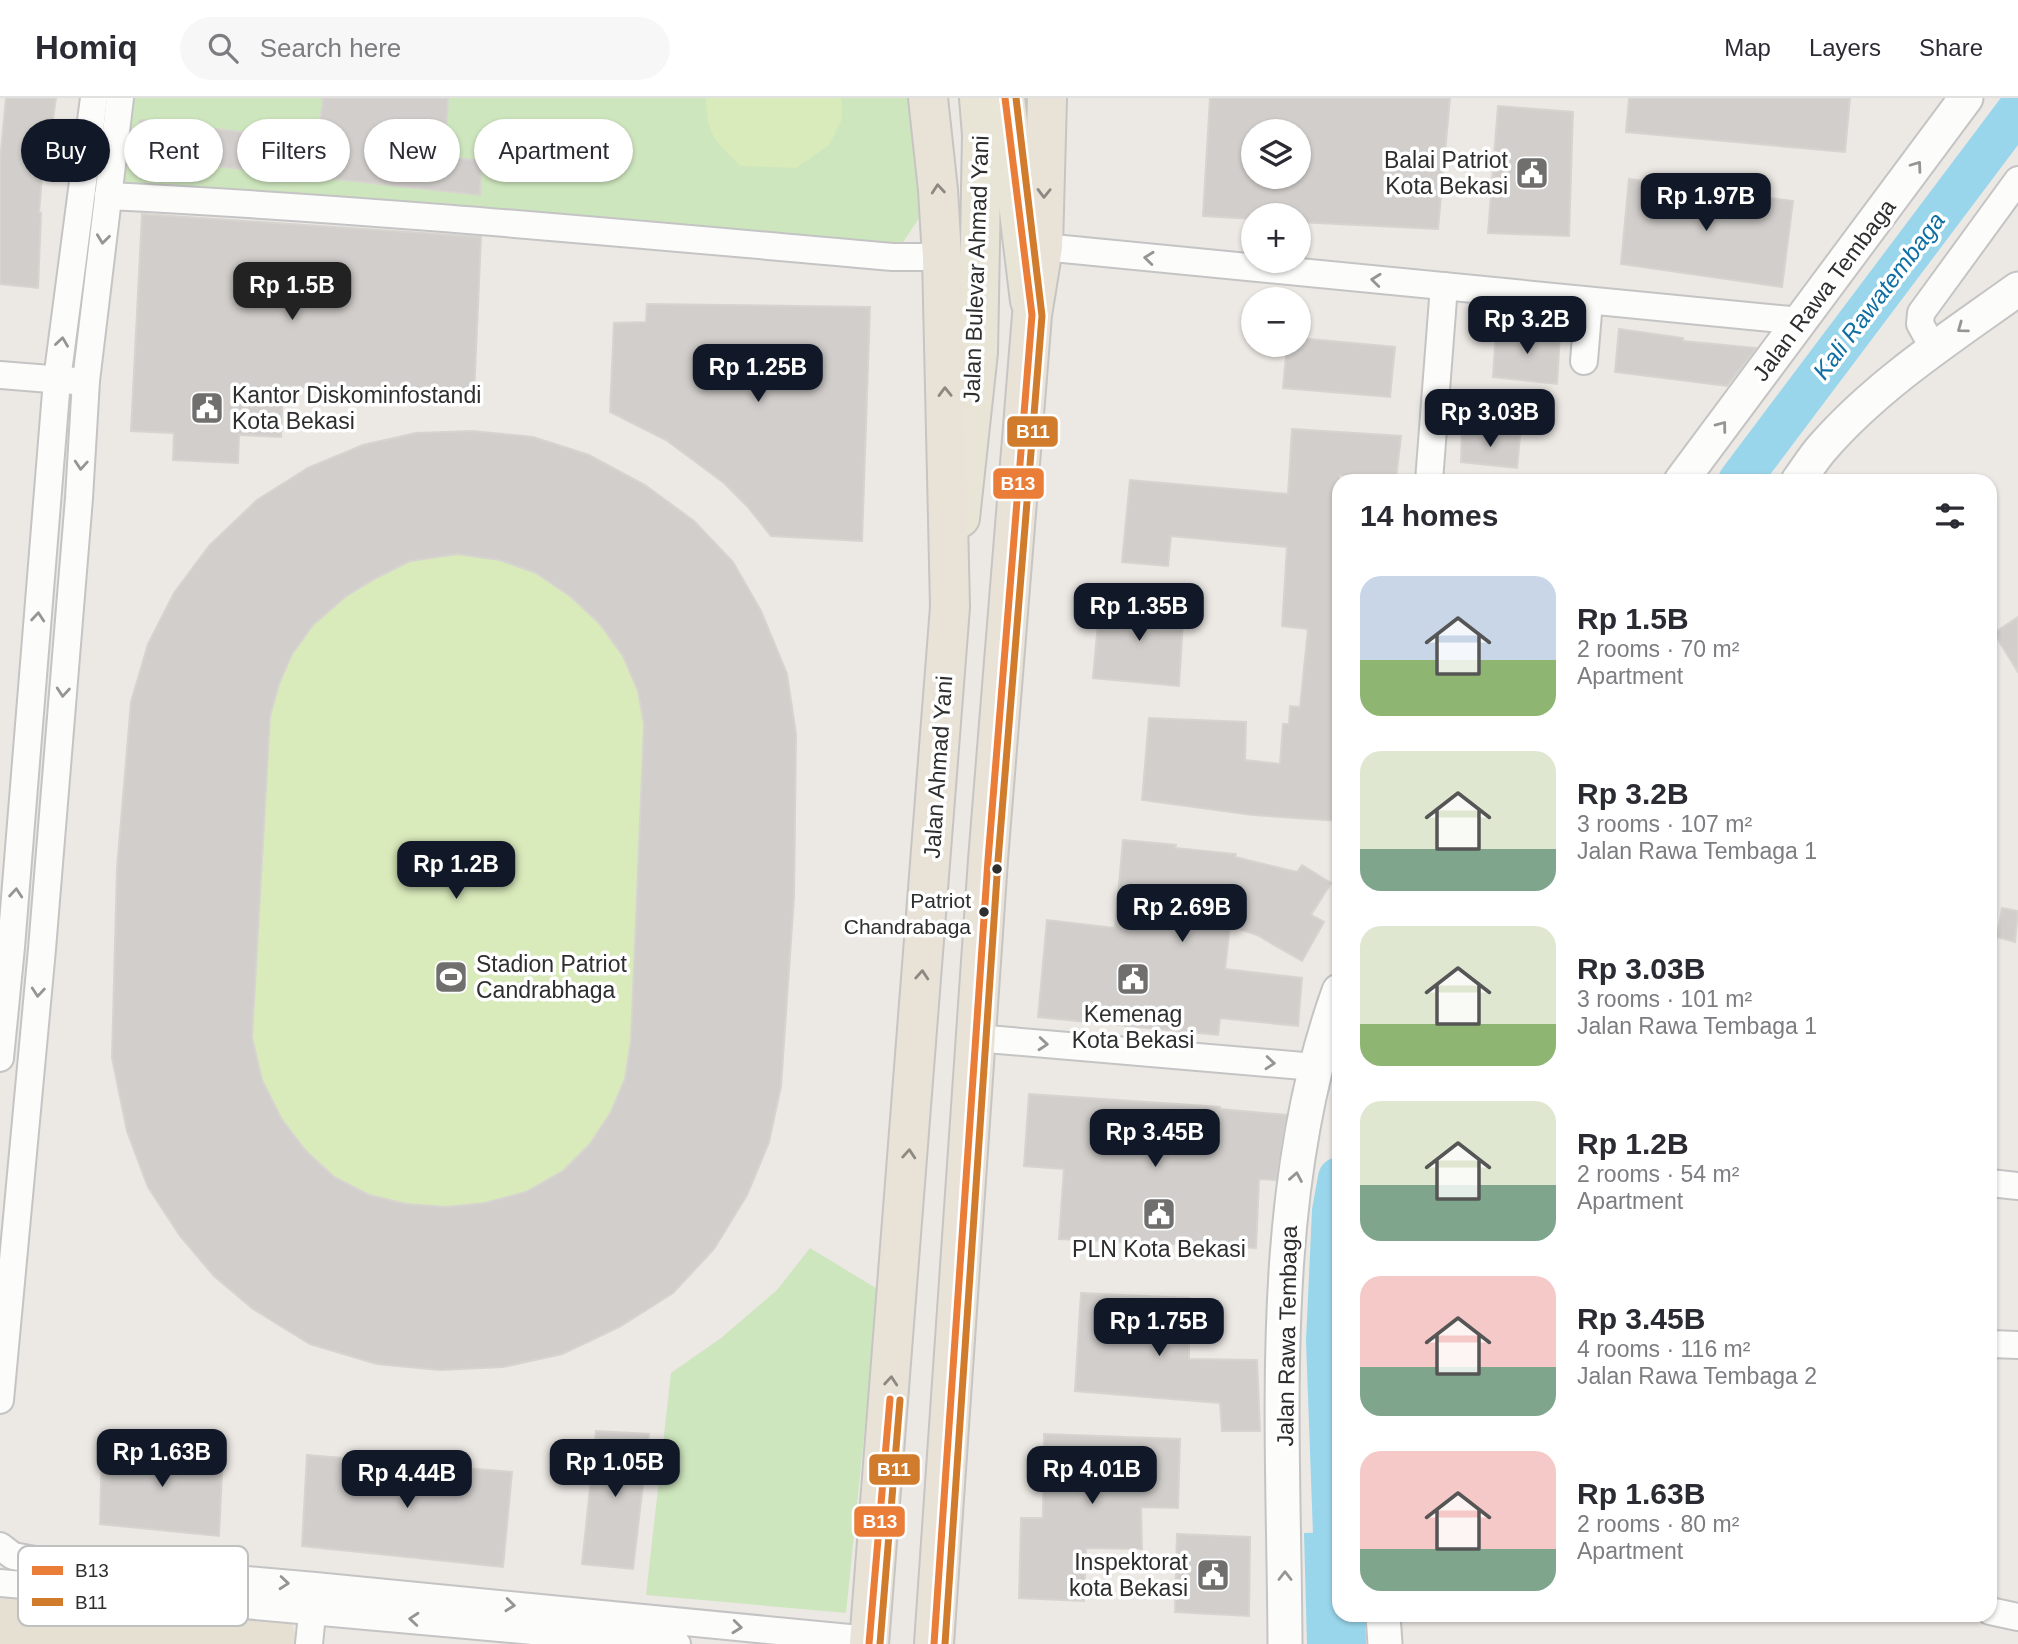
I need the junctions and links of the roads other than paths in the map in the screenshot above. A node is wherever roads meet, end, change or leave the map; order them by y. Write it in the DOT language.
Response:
graph roads {
  1 [pos="94,98"];
  2 [pos="120,98"];
  3 [pos="928,98"];
  4 [pos="1047,98"];
  5 [pos="1966,98"];
  6 [pos="993,116"];
  7 [pos="2018,180"];
  8 [pos="108,196"];
  9 [pos="1042,247"];
  10 [pos="942,257"];
  11 [pos="1444,286"];
  12 [pos="2018,289"];
  13 [pos="1589,301"];
  14 [pos="1032,315"];
  15 [pos="1801,321"];
  16 [pos="1934,349"];
  17 [pos="1584,361"];
  18 [pos="0,375"];
  19 [pos="57,380"];
  20 [pos="86,381"];
  21 [pos="1430,474"];
  22 [pos="1686,474"];
  23 [pos="1803,474"];
  24 [pos="950,607"];
  25 [pos="6,946"];
  26 [pos="42,949"];
  27 [pos="1332,1013"];
  28 [pos="975,1038"];
  29 [pos="0,1058"];
  30 [pos="1315,1067"];
  31 [pos="1997,1184"];
  32 [pos="2018,1186"];
  33 [pos="1997,1345"];
  34 [pos="2018,1345"];
  35 [pos="2,1364"];
  36 [pos="0,1400"];
  37 [pos="0,1546"];
  38 [pos="18,1557"];
  39 [pos="0,1583"];
  40 [pos="18,1584"];
  41 [pos="248,1589"];
  42 [pos="248,1595"];
  43 [pos="313,1598"];
  44 [pos="1997,1613"];
  45 [pos="2018,1617"];
  46 [pos="1383,1622"];
  47 [pos="456,1633"];
  48 [pos="870,1642"];
  49 [pos="309,1644"];
  50 [pos="677,1644"];
  51 [pos="934,1644"];
  52 [pos="1285,1644"];
  53 [pos="1385,1644"];
  19 -- 1 [label="street, one-way"];
  2 -- 8 [label="street"];
  10 -- 3 [label="highway, Jalan Ahmad Yani, one-way"];
  4 -- 9 [label="highway, one-way"];
  15 -- 5 [label="street, Jalan Rawa Tembaga, one-way"];
  6 -- 14 [label="main road, Jalan Bulevar Ahmad Yani"];
  6 -- 24 [label="main road, Jalan Bulevar Ahmad Yani"];
  7 -- 16 [label="street"];
  8 -- 10 [label="street"];
  8 -- 20 [label="street, one-way"];
  11 -- 9 [label="street, one-way"];
  9 -- 14 [label="highway"];
  24 -- 10 [label="highway, Jalan Ahmad Yani, one-way"];
  11 -- 13 [label="street"];
  11 -- 21 [label="street"];
  12 -- 16 [label="street, one-way"];
  13 -- 15 [label="street"];
  13 -- 17 [label="street"];
  14 -- 28 [label="highway"];
  22 -- 15 [label="street, Jalan Rawa Tembaga, one-way"];
  16 -- 23 [label="street"];
  18 -- 19 [label="street"];
  19 -- 20 [label="street"];
  25 -- 19 [label="street, one-way"];
  20 -- 26 [label="street, one-way"];
  48 -- 24 [label="highway, Jalan Ahmad Yani, one-way"];
  25 -- 26 [label="street"];
  25 -- 29 [label="street"];
  26 -- 35 [label="street, one-way"];
  27 -- 30 [label="street, Jalan Rawa Tembaga"];
  28 -- 30 [label="street, one-way"];
  28 -- 51 [label="highway"];
  52 -- 30 [label="street, Jalan Rawa Tembaga, one-way"];
  31 -- 32 [label="street"];
  33 -- 34 [label="street"];
  35 -- 36 [label="street"];
  37 -- 38 [label="street, one-way"];
  39 -- 40 [label="street"];
  41 -- 43 [label="street, one-way"];
  42 -- 43 [label="street"];
  47 -- 43 [label="street, one-way"];
  43 -- 48 [label="street, one-way"];
  43 -- 49 [label="street"];
  44 -- 45 [label="street"];
  46 -- 53 [label="street"];
  47 -- 50 [label="street"];
}
